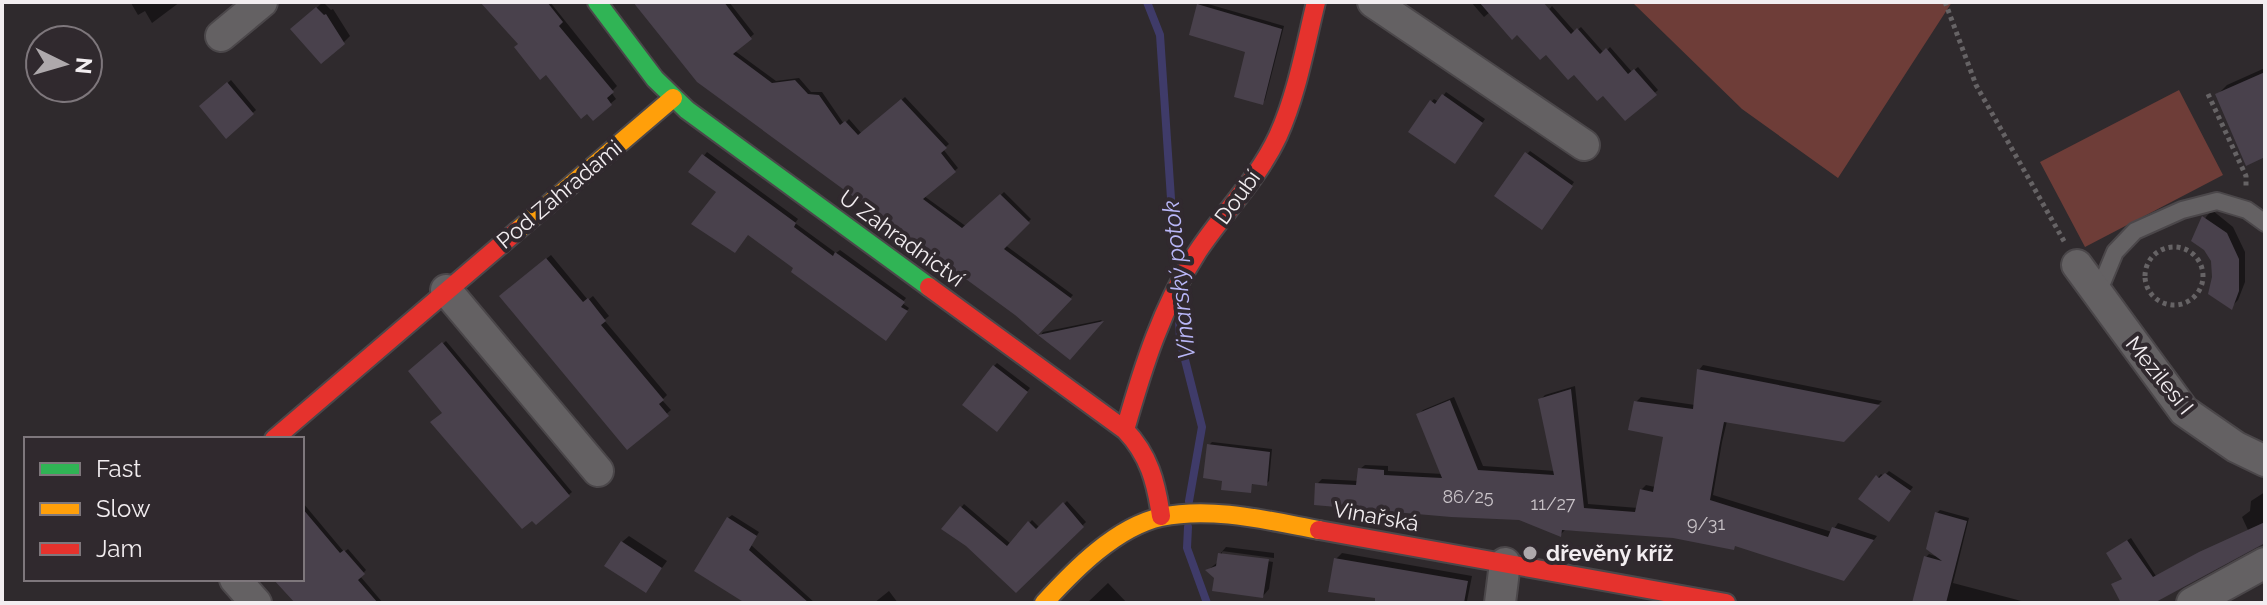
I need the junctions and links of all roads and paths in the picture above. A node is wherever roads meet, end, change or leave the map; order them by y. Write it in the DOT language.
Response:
graph roads {
  1 [pos="262,2"];
  2 [pos="597,2"];
  3 [pos="1316,2"];
  4 [pos="1373,2"];
  5 [pos="1945,2"];
  6 [pos="221,36"];
  7 [pos="2208,94"];
  8 [pos="673,98"];
  9 [pos="1584,145"];
  10 [pos="2247,210"];
  11 [pos="2265,223"];
  12 [pos="2077,265"];
  13 [pos="2145,272"];
  14 [pos="446,290"];
  15 [pos="2098,293"];
  16 [pos="1125,430"];
  17 [pos="276,437"];
  18 [pos="2265,461"];
  19 [pos="598,471"];
  20 [pos="1161,516"];
  21 [pos="1505,563"];
  22 [pos="2265,563"];
  23 [pos="237,581"];
  24 [pos="256,603"];
  25 [pos="1044,603"];
  26 [pos="1500,603"];
  27 [pos="1726,603"];
  28 [pos="2192,603"];
  1 -- 6 [label="street"];
  2 -- 8 [label="street, U Zahradnictví"];
  3 -- 16 [label="street, Doubí"];
  4 -- 9 [label="street"];
  5 -- 12 [label="path"];
  7 -- 10 [label="path"];
  8 -- 14 [label="street, Pod Zahradami"];
  8 -- 16 [label="street, U Zahradnictví"];
  10 -- 11 [label="lane"];
  10 -- 15 [label="lane"];
  12 -- 15 [label="street, Mezilesí I"];
  13 -- 13 [label="path"];
  14 -- 17 [label="street, Pod Zahradami"];
  14 -- 19 [label="street"];
  15 -- 18 [label="street, Mezilesí I"];
  16 -- 20 [label="street, U Zahradnictví"];
  20 -- 21 [label="street, Vinařská"];
  20 -- 25 [label="street, Vinařská"];
  21 -- 26 [label="street"];
  21 -- 27 [label="street, Vinařská"];
  22 -- 28 [label="street"];
  23 -- 24 [label="street"];
}
